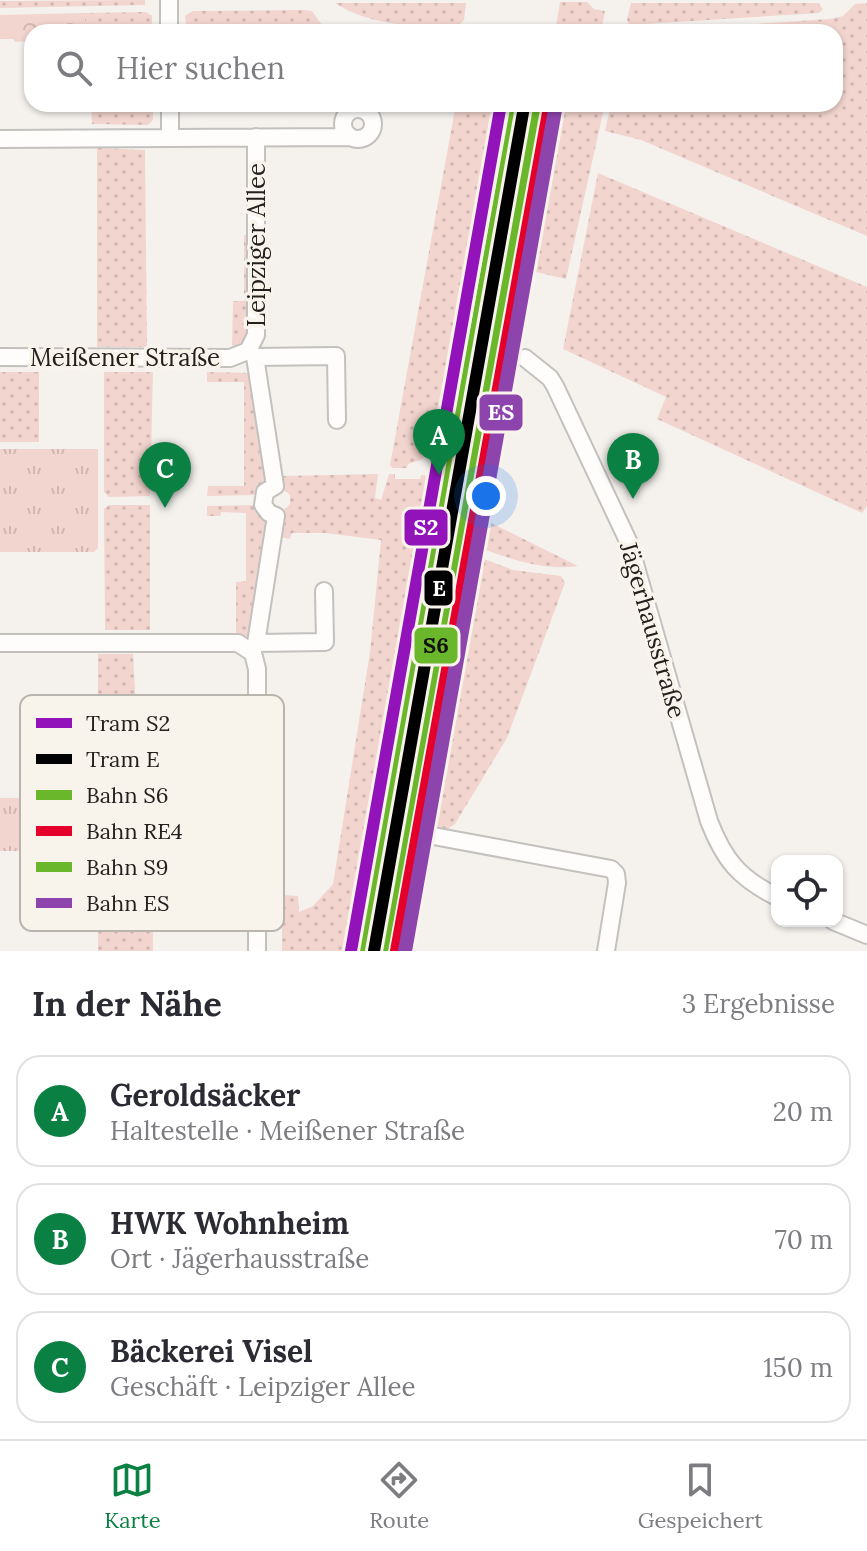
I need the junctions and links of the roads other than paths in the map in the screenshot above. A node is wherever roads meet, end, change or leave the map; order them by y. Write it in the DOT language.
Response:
graph roads {
  1 [pos="169,0"];
  2 [pos="169,24"];
  3 [pos="170,112"];
  4 [pos="256,137"];
  5 [pos="350,137"];
  6 [pos="170,138"];
  7 [pos="0,139"];
  8 [pos="252,354"];
  9 [pos="0,357"];
  10 [pos="525,358"];
  11 [pos="337,420"];
  12 [pos="324,591"];
  13 [pos="0,643"];
  14 [pos="253,646"];
  15 [pos="257,695"];
  16 [pos="771,894"];
  17 [pos="843,925"];
  18 [pos="867,935"];
  19 [pos="402,951"];
  20 [pos="606,951"];
  1 -- 2 [label="street"];
  3 -- 6 [label="street"];
  4 -- 5 [label="street"];
  4 -- 6 [label="street"];
  4 -- 8 [label="street, Leipziger Allee"];
  6 -- 7 [label="street"];
  8 -- 9 [label="street, Meißener Straße"];
  8 -- 11 [label="street, Meißener Straße"];
  8 -- 14 [label="street, Leipziger Allee"];
  10 -- 16 [label="street, Jägerhausstraße"];
  12 -- 14 [label="street"];
  13 -- 14 [label="street"];
  14 -- 15 [label="street, Leipziger Allee"];
  17 -- 18 [label="street"];
  19 -- 20 [label="street"];
}
